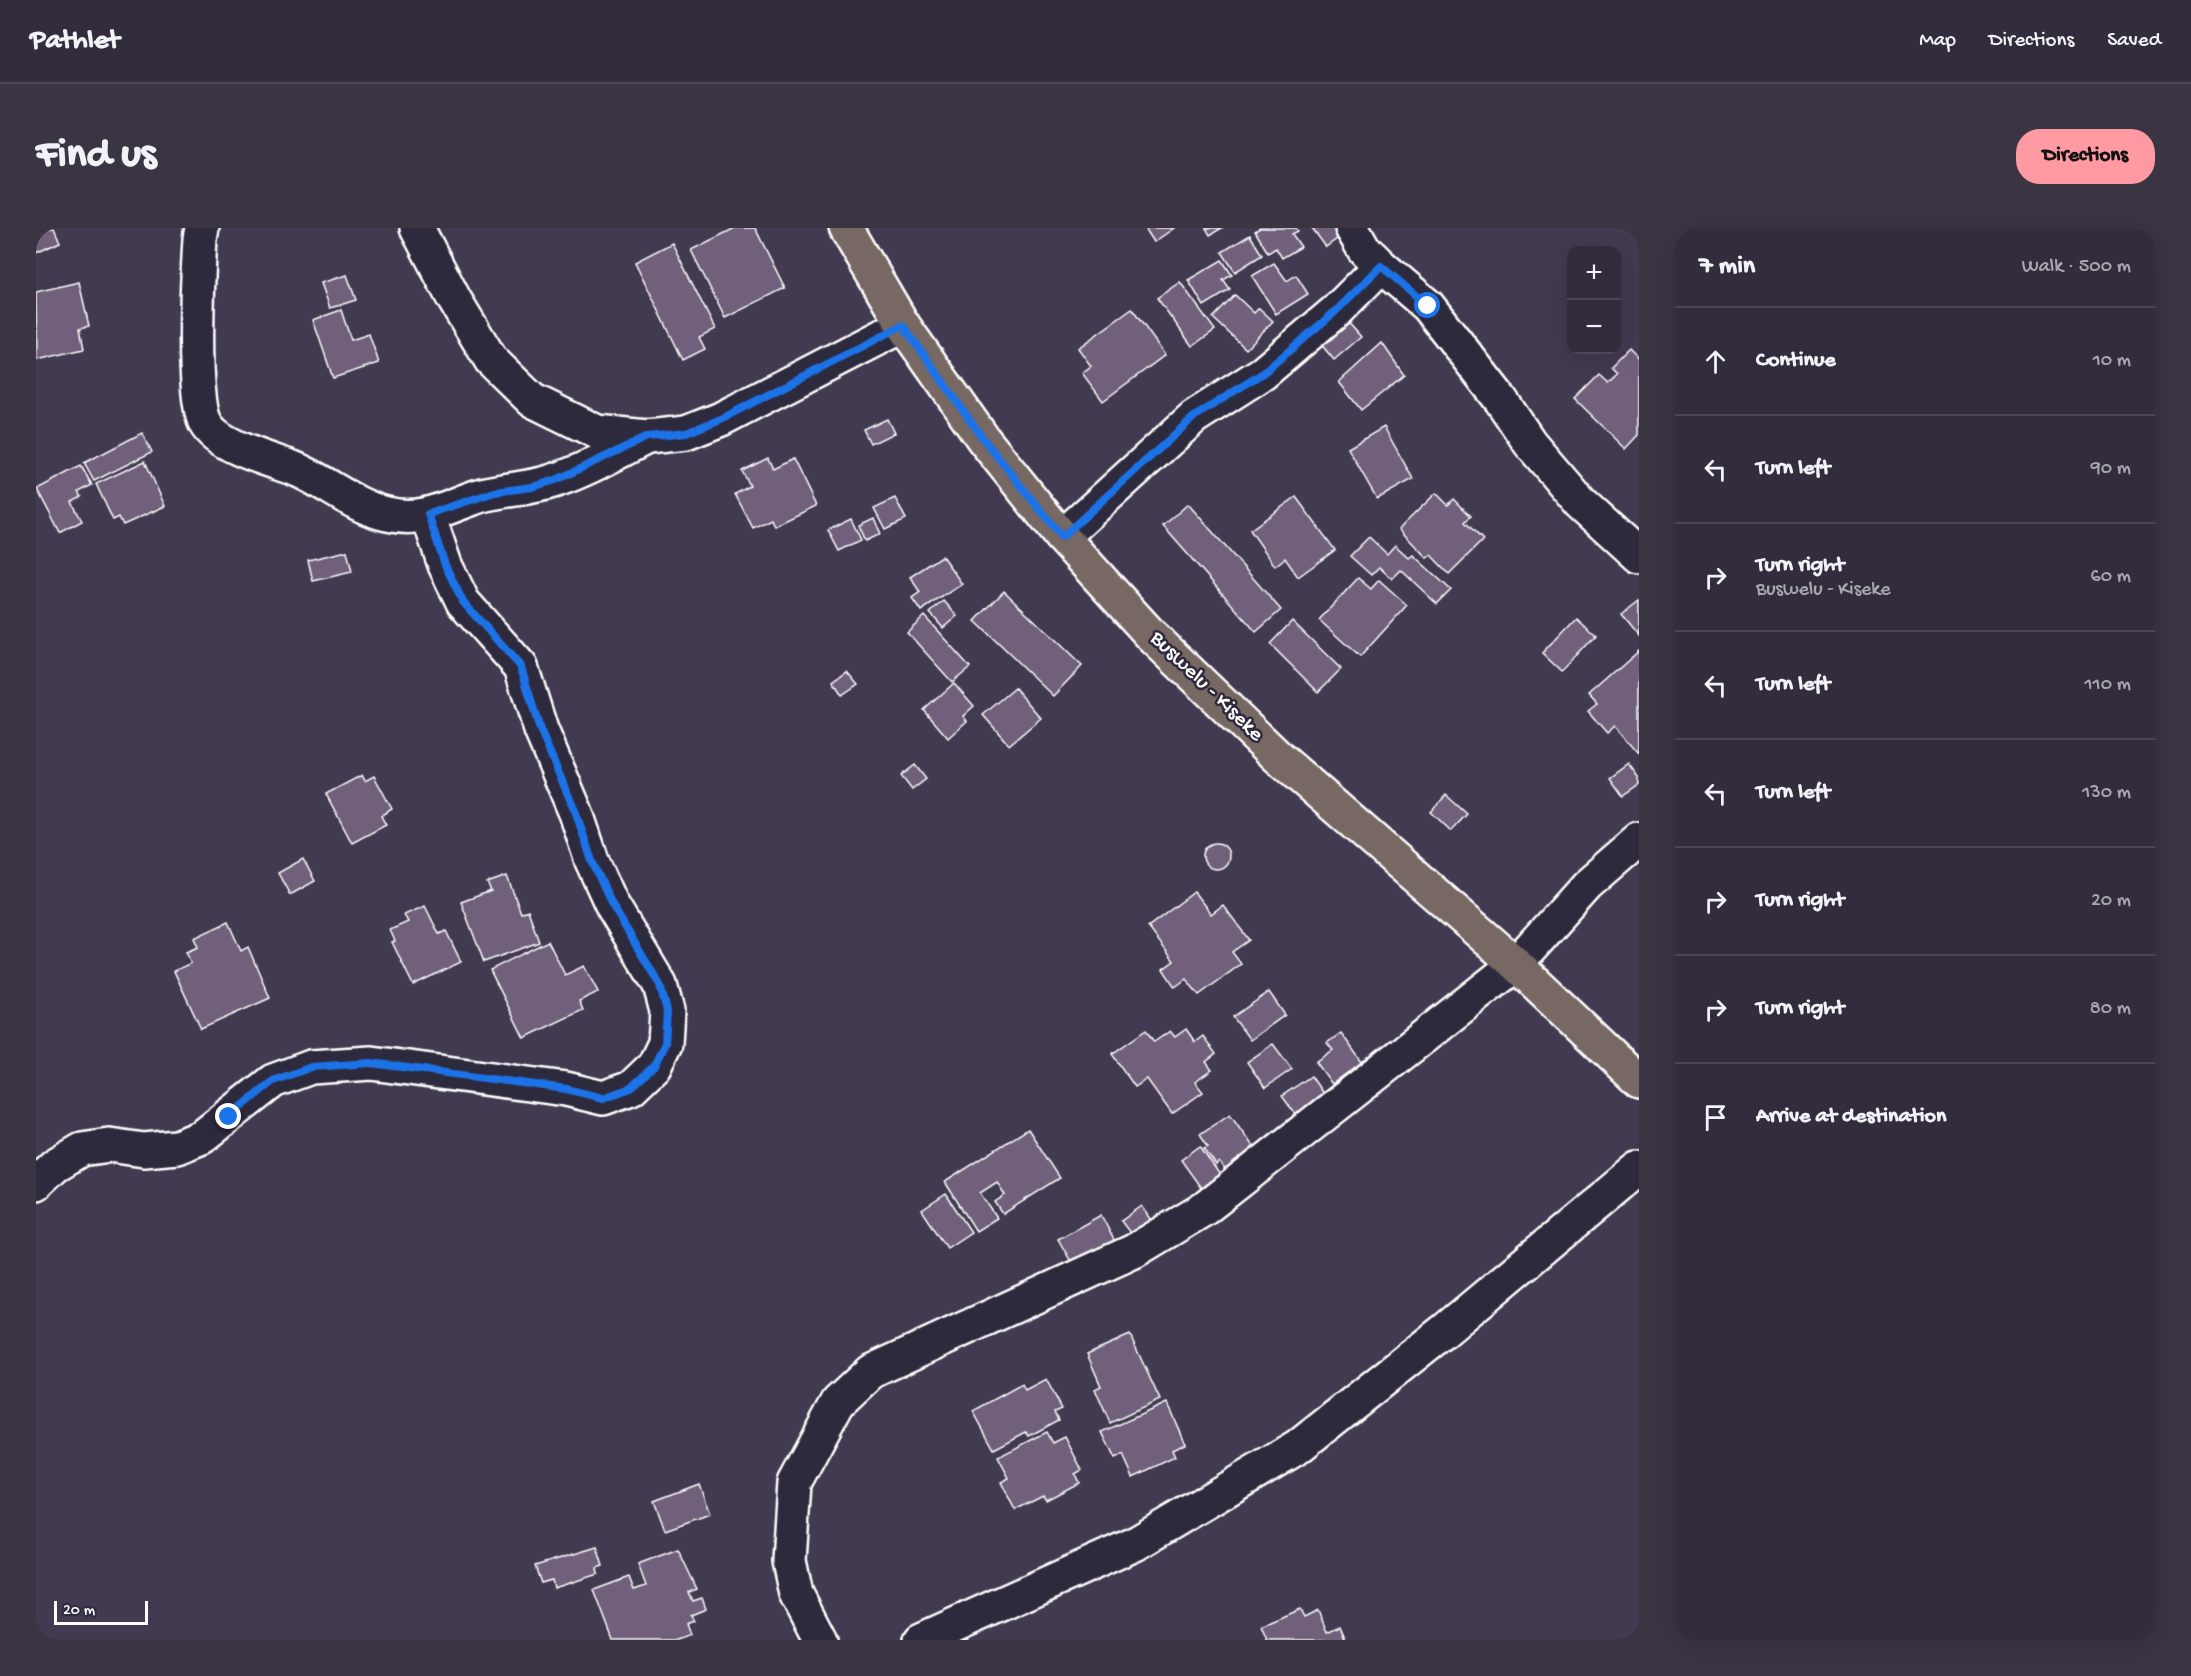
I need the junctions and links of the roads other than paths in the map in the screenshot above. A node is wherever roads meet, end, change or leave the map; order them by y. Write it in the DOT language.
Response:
graph roads {
  1 [pos="202,228"];
  2 [pos="417,228"];
  3 [pos="846,228"];
  4 [pos="1353,228"];
  5 [pos="1381,266"];
  6 [pos="903,325"];
  7 [pos="647,437"];
  8 [pos="428,514"];
  9 [pos="1062,537"];
  10 [pos="1639,556"];
  11 [pos="1639,840"];
  12 [pos="1515,965"];
  13 [pos="1639,1081"];
  14 [pos="1639,1168"];
  15 [pos="36,1183"];
  16 [pos="961,1631"];
  17 [pos="819,1640"];
  18 [pos="921,1640"];
  1 -- 8 [label="street"];
  2 -- 7 [label="street"];
  3 -- 6 [label="main road, Buswelu - Kiseke"];
  4 -- 5 [label="street"];
  5 -- 9 [label="street"];
  5 -- 10 [label="street"];
  6 -- 7 [label="street"];
  6 -- 9 [label="main road, Buswelu - Kiseke"];
  7 -- 8 [label="street"];
  8 -- 15 [label="street"];
  9 -- 12 [label="main road, Buswelu - Kiseke"];
  11 -- 12 [label="street"];
  12 -- 13 [label="main road, Buswelu - Kiseke"];
  12 -- 17 [label="street"];
  14 -- 16 [label="street"];
  16 -- 18 [label="street"];
}
